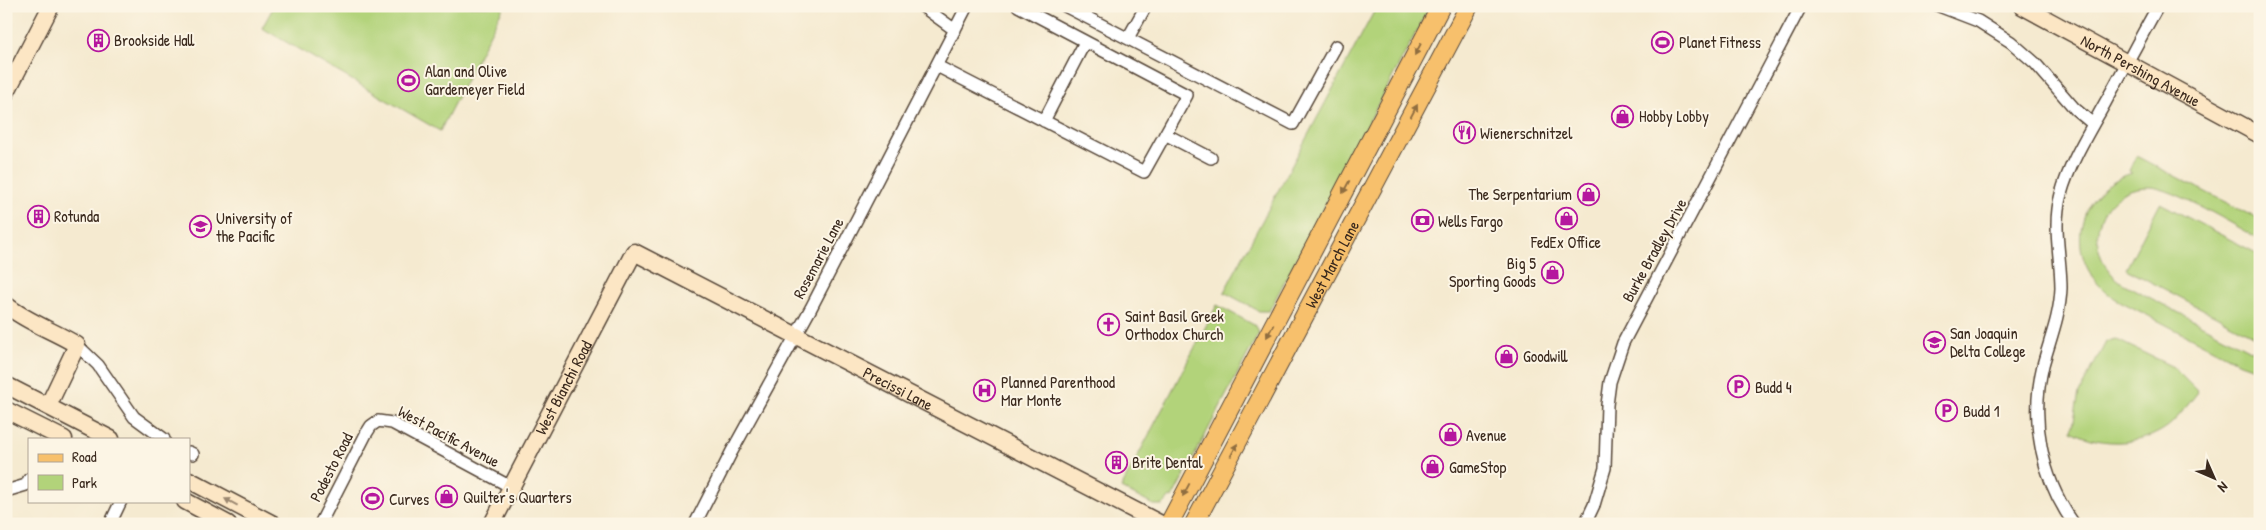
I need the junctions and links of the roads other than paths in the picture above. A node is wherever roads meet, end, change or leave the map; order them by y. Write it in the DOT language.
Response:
graph roads {
  1 [pos="51,6"];
  2 [pos="922,6"];
  3 [pos="967,6"];
  4 [pos="1018,6"];
  5 [pos="1065,6"];
  6 [pos="1146,6"];
  7 [pos="1441,6"];
  8 [pos="1469,6"];
  9 [pos="1801,6"];
  10 [pos="1939,6"];
  11 [pos="2022,6"];
  12 [pos="2158,6"];
  13 [pos="955,30"];
  14 [pos="1128,38"];
  15 [pos="1085,42"];
  16 [pos="1336,46"];
  17 [pos="2127,64"];
  18 [pos="937,66"];
  19 [pos="6,93"];
  20 [pos="1044,121"];
  21 [pos="2093,124"];
  22 [pos="1165,134"];
  23 [pos="2260,135"];
  24 [pos="1211,158"];
  25 [pos="634,252"];
  26 [pos="6,306"];
  27 [pos="795,336"];
  28 [pos="77,345"];
  29 [pos="6,385"];
  30 [pos="6,405"];
  31 [pos="48,406"];
  32 [pos="6,410"];
  33 [pos="371,426"];
  34 [pos="62,438"];
  35 [pos="109,438"];
  36 [pos="163,438"];
  37 [pos="28,481"];
  38 [pos="190,481"];
  39 [pos="511,487"];
  40 [pos="6,490"];
  41 [pos="121,502"];
  42 [pos="187,502"];
  43 [pos="110,524"];
  44 [pos="228,524"];
  45 [pos="273,524"];
  46 [pos="320,524"];
  47 [pos="492,524"];
  48 [pos="695,524"];
  49 [pos="1161,524"];
  50 [pos="1169,524"];
  51 [pos="1194,524"];
  52 [pos="1585,524"];
  53 [pos="2074,524"];
  1 -- 19 [label="street"];
  2 -- 13 [label="street"];
  3 -- 13 [label="street, Rosemarie Lane"];
  4 -- 15 [label="street"];
  5 -- 14 [label="street"];
  6 -- 14 [label="street"];
  7 -- 50 [label="main road, West March Lane, one-way"];
  51 -- 8 [label="main road, West March Lane, one-way"];
  9 -- 52 [label="street, Burke Bradley Drive"];
  10 -- 21 [label="street"];
  11 -- 17 [label="street, North Pershing Avenue"];
  12 -- 17 [label="street"];
  13 -- 18 [label="street, Rosemarie Lane"];
  14 -- 16 [label="street"];
  15 -- 20 [label="street"];
  15 -- 22 [label="street"];
  17 -- 21 [label="street"];
  17 -- 23 [label="street, North Pershing Avenue"];
  18 -- 20 [label="street"];
  18 -- 27 [label="street, Rosemarie Lane"];
  20 -- 22 [label="street"];
  21 -- 53 [label="street"];
  22 -- 24 [label="street"];
  25 -- 27 [label="street, Precissi Lane"];
  25 -- 39 [label="street, West Bianchi Road"];
  26 -- 28 [label="street"];
  27 -- 48 [label="street, Rosemarie Lane"];
  27 -- 49 [label="street, Precissi Lane"];
  28 -- 31 [label="street"];
  28 -- 36 [label="street"];
  29 -- 31 [label="street"];
  30 -- 31 [label="street"];
  31 -- 35 [label="street"];
  32 -- 34 [label="street"];
  33 -- 39 [label="street, West Pacific Avenue"];
  33 -- 46 [label="street, Podesto Road"];
  37 -- 40 [label="street"];
  45 -- 38 [label="street, one-way"];
  39 -- 47 [label="street, West Bianchi Road"];
  41 -- 43 [label="street"];
  42 -- 44 [label="street"];
}
